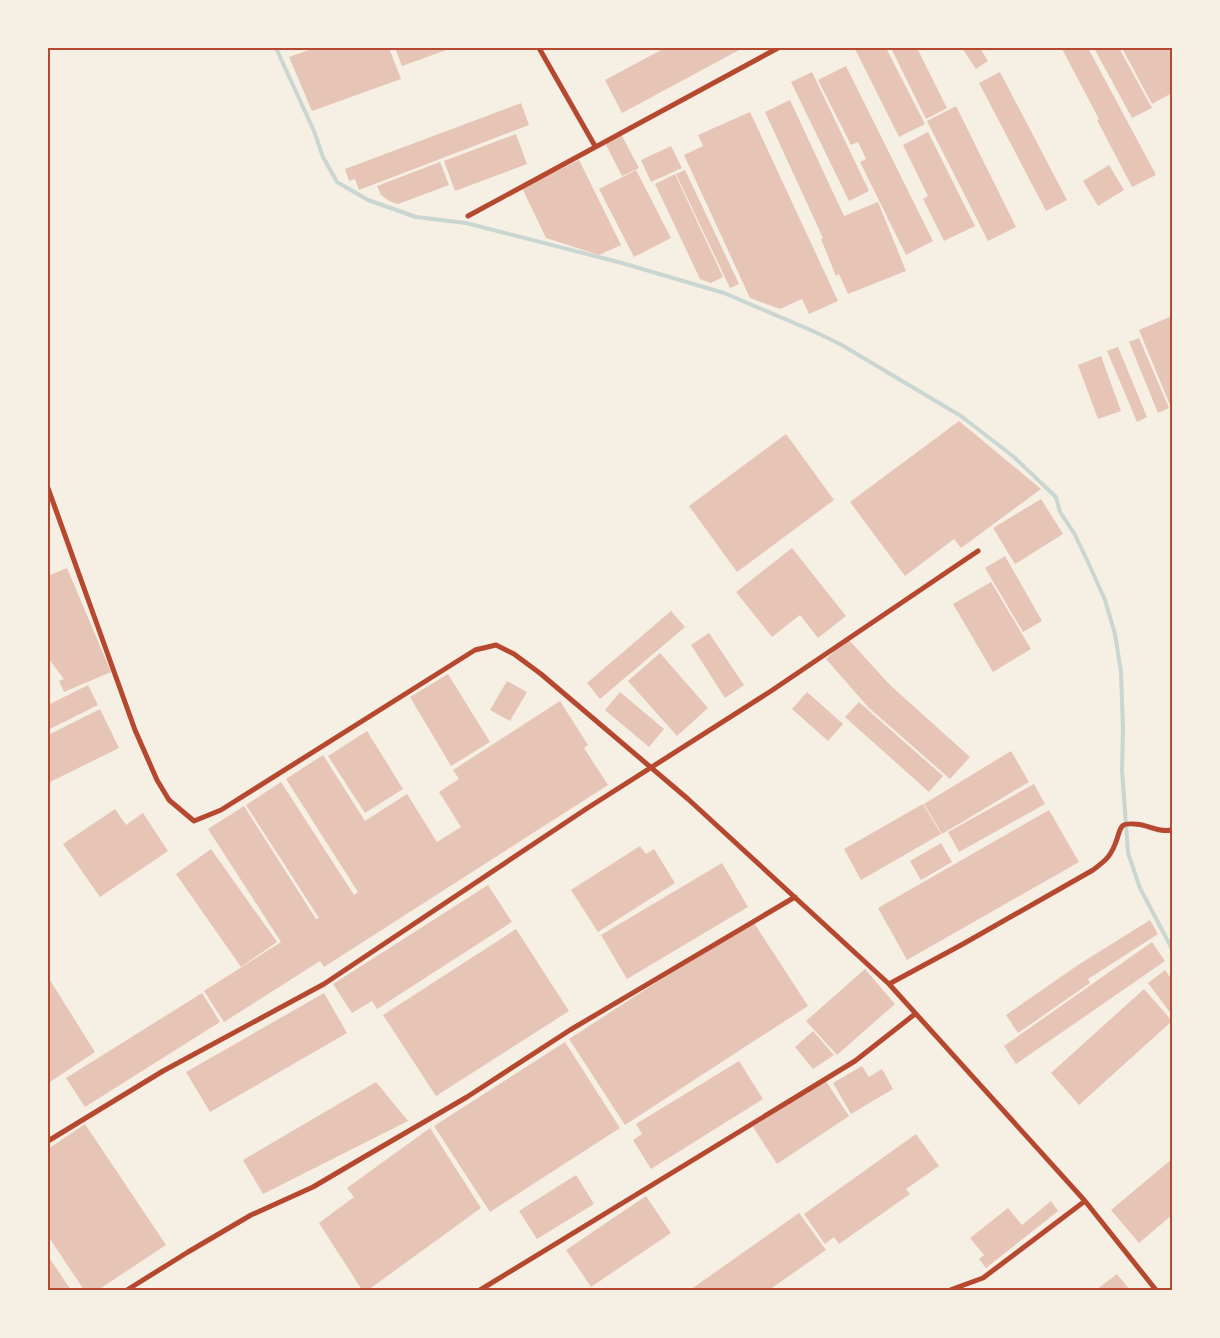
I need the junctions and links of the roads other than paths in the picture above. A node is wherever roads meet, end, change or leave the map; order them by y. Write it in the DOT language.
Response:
graph roads {
  1 [pos="539,48"];
  2 [pos="778,48"];
  3 [pos="595,146"];
  4 [pos="468,216"];
  5 [pos="48,488"];
  6 [pos="978,551"];
  7 [pos="651,768"];
  8 [pos="1172,830"];
  9 [pos="795,897"];
  10 [pos="889,984"];
  11 [pos="916,1014"];
  12 [pos="48,1141"];
  13 [pos="1085,1201"];
  14 [pos="127,1290"];
  15 [pos="480,1290"];
  16 [pos="950,1290"];
  17 [pos="1156,1290"];
  1 -- 3 [label="street"];
  2 -- 3 [label="street"];
  3 -- 4 [label="street"];
  5 -- 7 [label="street"];
  6 -- 7 [label="street"];
  7 -- 9 [label="street"];
  7 -- 12 [label="street"];
  8 -- 10 [label="street"];
  9 -- 10 [label="street"];
  9 -- 14 [label="street"];
  10 -- 11 [label="street"];
  11 -- 13 [label="street"];
  11 -- 15 [label="street"];
  13 -- 16 [label="street"];
  13 -- 17 [label="street"];
}
